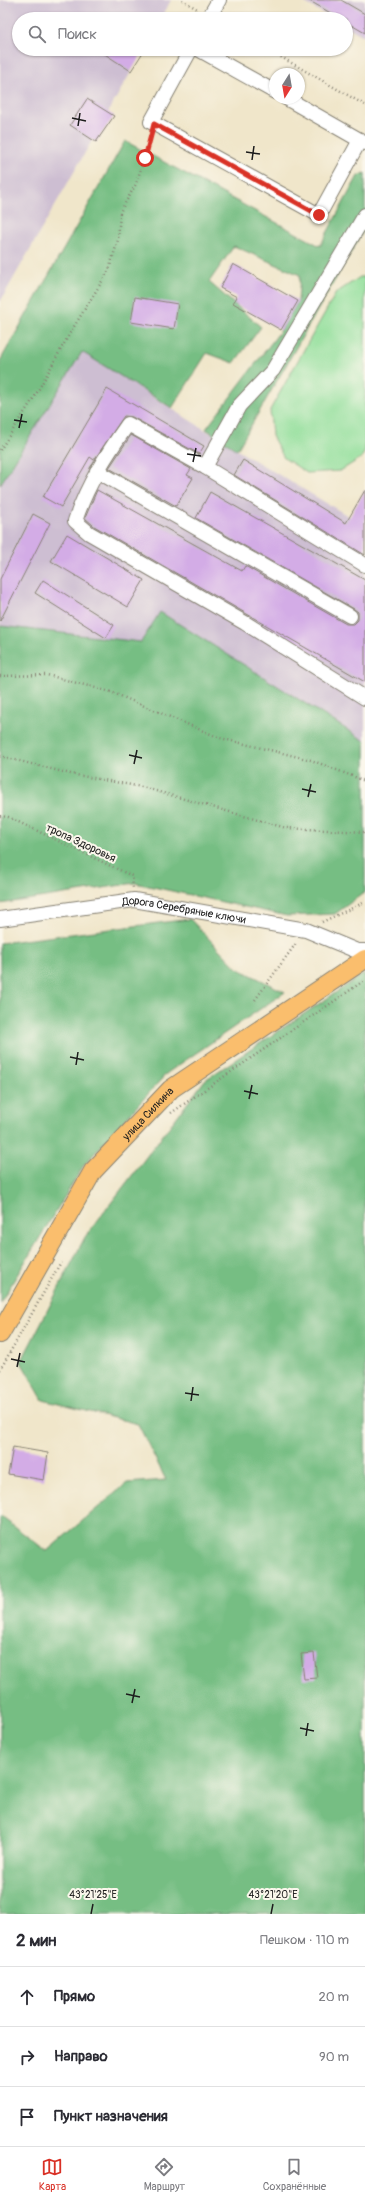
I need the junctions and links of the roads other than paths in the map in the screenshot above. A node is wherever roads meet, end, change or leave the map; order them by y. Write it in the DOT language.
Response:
graph roads {
  1 [pos="219,0"];
  2 [pos="212,12"];
  3 [pos="188,56"];
  4 [pos="211,56"];
  5 [pos="269,89"];
  6 [pos="297,104"];
  7 [pos="362,141"];
  8 [pos="365,215"];
  9 [pos="205,467"];
  10 [pos="97,471"];
  11 [pos="365,565"];
  12 [pos="350,616"];
  13 [pos="365,698"];
  14 [pos="0,919"];
  15 [pos="365,951"];
  16 [pos="365,959"];
  17 [pos="0,1334"];
  1 -- 2 [label="street"];
  3 -- 7 [label="street"];
  4 -- 5 [label="street"];
  6 -- 7 [label="street"];
  8 -- 9 [label="street"];
  9 -- 10 [label="street"];
  9 -- 11 [label="street"];
  10 -- 12 [label="street"];
  10 -- 13 [label="street"];
  14 -- 15 [label="street, Дорога Серебряные ключи"];
  16 -- 17 [label="main road, улица Силкина"];
}
